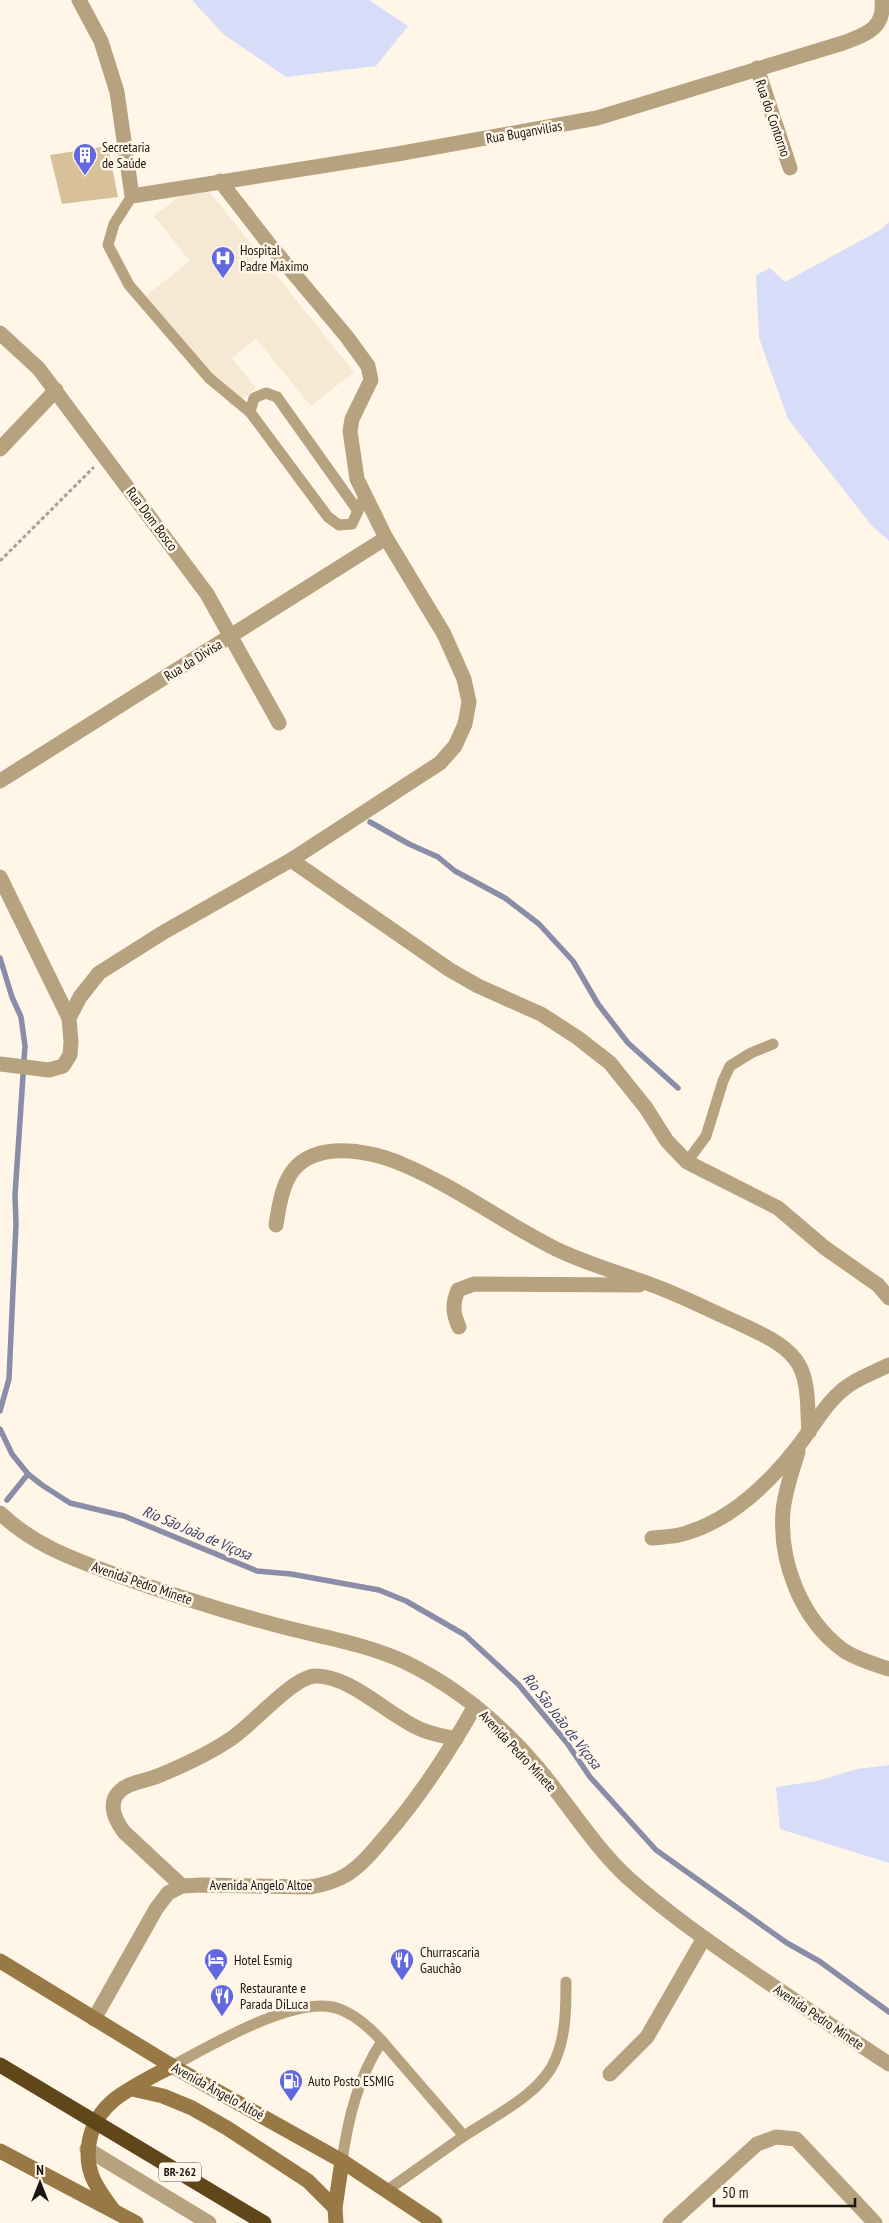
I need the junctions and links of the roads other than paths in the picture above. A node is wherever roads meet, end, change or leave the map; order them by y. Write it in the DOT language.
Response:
graph roads {
  1 [pos="79,0"];
  2 [pos="882,0"];
  3 [pos="756,68"];
  4 [pos="790,168"];
  5 [pos="220,181"];
  6 [pos="132,196"];
  7 [pos="0,333"];
  8 [pos="56,390"];
  9 [pos="250,412"];
  10 [pos="0,449"];
  11 [pos="364,497"];
  12 [pos="358,511"];
  13 [pos="386,538"];
  14 [pos="232,636"];
  15 [pos="280,723"];
  16 [pos="0,781"];
  17 [pos="291,860"];
  18 [pos="0,877"];
  19 [pos="69,1018"];
  20 [pos="773,1044"];
  21 [pos="0,1064"];
  22 [pos="687,1162"];
  23 [pos="276,1225"];
  24 [pos="653,1285"];
  25 [pos="889,1298"];
  26 [pos="459,1328"];
  27 [pos="889,1365"];
  28 [pos="804,1438"];
  29 [pos="0,1513"];
  30 [pos="652,1538"];
  31 [pos="889,1669"];
  32 [pos="475,1706"];
  33 [pos="456,1739"];
  34 [pos="182,1886"];
  35 [pos="704,1938"];
  36 [pos="0,1961"];
  37 [pos="566,1982"];
  38 [pos="94,2019"];
  39 [pos="382,2041"];
  40 [pos="889,2064"];
  41 [pos="0,2065"];
  42 [pos="172,2066"];
  43 [pos="610,2074"];
  44 [pos="132,2089"];
  45 [pos="95,2121"];
  46 [pos="464,2136"];
  47 [pos="87,2148"];
  48 [pos="0,2151"];
  49 [pos="342,2161"];
  50 [pos="386,2191"];
  51 [pos="114,2211"];
  52 [pos="335,2215"];
  53 [pos="136,2223"];
  54 [pos="209,2223"];
  55 [pos="264,2223"];
  56 [pos="435,2223"];
  57 [pos="670,2223"];
  58 [pos="876,2223"];
  1 -- 6 [label="street"];
  2 -- 3 [label="street, Rua Buganvilias"];
  3 -- 4 [label="street, Rua do Contorno"];
  3 -- 5 [label="street, Rua Buganvilias"];
  5 -- 6 [label="street, Rua Buganvilias"];
  5 -- 11 [label="street"];
  6 -- 9 [label="lane"];
  7 -- 8 [label="street, Rua Dom Bosco"];
  8 -- 10 [label="street"];
  8 -- 14 [label="street, Rua Dom Bosco"];
  9 -- 12 [label="lane"];
  9 -- 12 [label="lane"];
  11 -- 12 [label="lane"];
  11 -- 13 [label="street"];
  13 -- 14 [label="street, Rua da Divisa"];
  13 -- 17 [label="street"];
  14 -- 15 [label="street, Rua Dom Bosco"];
  14 -- 16 [label="street, Rua da Divisa"];
  17 -- 19 [label="street"];
  17 -- 22 [label="street"];
  18 -- 19 [label="street"];
  19 -- 21 [label="street"];
  20 -- 22 [label="lane"];
  22 -- 25 [label="street"];
  23 -- 24 [label="street"];
  24 -- 26 [label="street"];
  24 -- 28 [label="street"];
  27 -- 28 [label="street"];
  28 -- 30 [label="street"];
  28 -- 31 [label="street"];
  29 -- 32 [label="street, Avenida Pedro Minete"];
  32 -- 33 [label="street, Avenida Angelo Altoe"];
  32 -- 35 [label="street, Avenida Pedro Minete"];
  33 -- 34 [label="street, Avenida Angelo Altoe"];
  33 -- 34 [label="street"];
  34 -- 38 [label="street"];
  35 -- 40 [label="street, Avenida Pedro Minete"];
  35 -- 43 [label="street"];
  36 -- 38 [label="street, Avenida Ângelo Altoé"];
  37 -- 46 [label="lane"];
  38 -- 42 [label="street, Avenida Ângelo Altoé"];
  39 -- 42 [label="lane"];
  39 -- 46 [label="lane"];
  39 -- 49 [label="lane"];
  41 -- 45 [label="highway, BR-262"];
  42 -- 44 [label="street"];
  42 -- 49 [label="street, Avenida Ângelo Altoé"];
  44 -- 45 [label="street"];
  44 -- 52 [label="street"];
  45 -- 47 [label="street"];
  45 -- 55 [label="highway, BR-262"];
  46 -- 50 [label="lane"];
  47 -- 51 [label="street"];
  47 -- 54 [label="street"];
  48 -- 51 [label="street"];
  49 -- 50 [label="street, Avenida Ângelo Altoé"];
  49 -- 52 [label="street"];
  50 -- 56 [label="street, Avenida Ângelo Altoé"];
  51 -- 53 [label="street"];
  57 -- 58 [label="street"];
}
